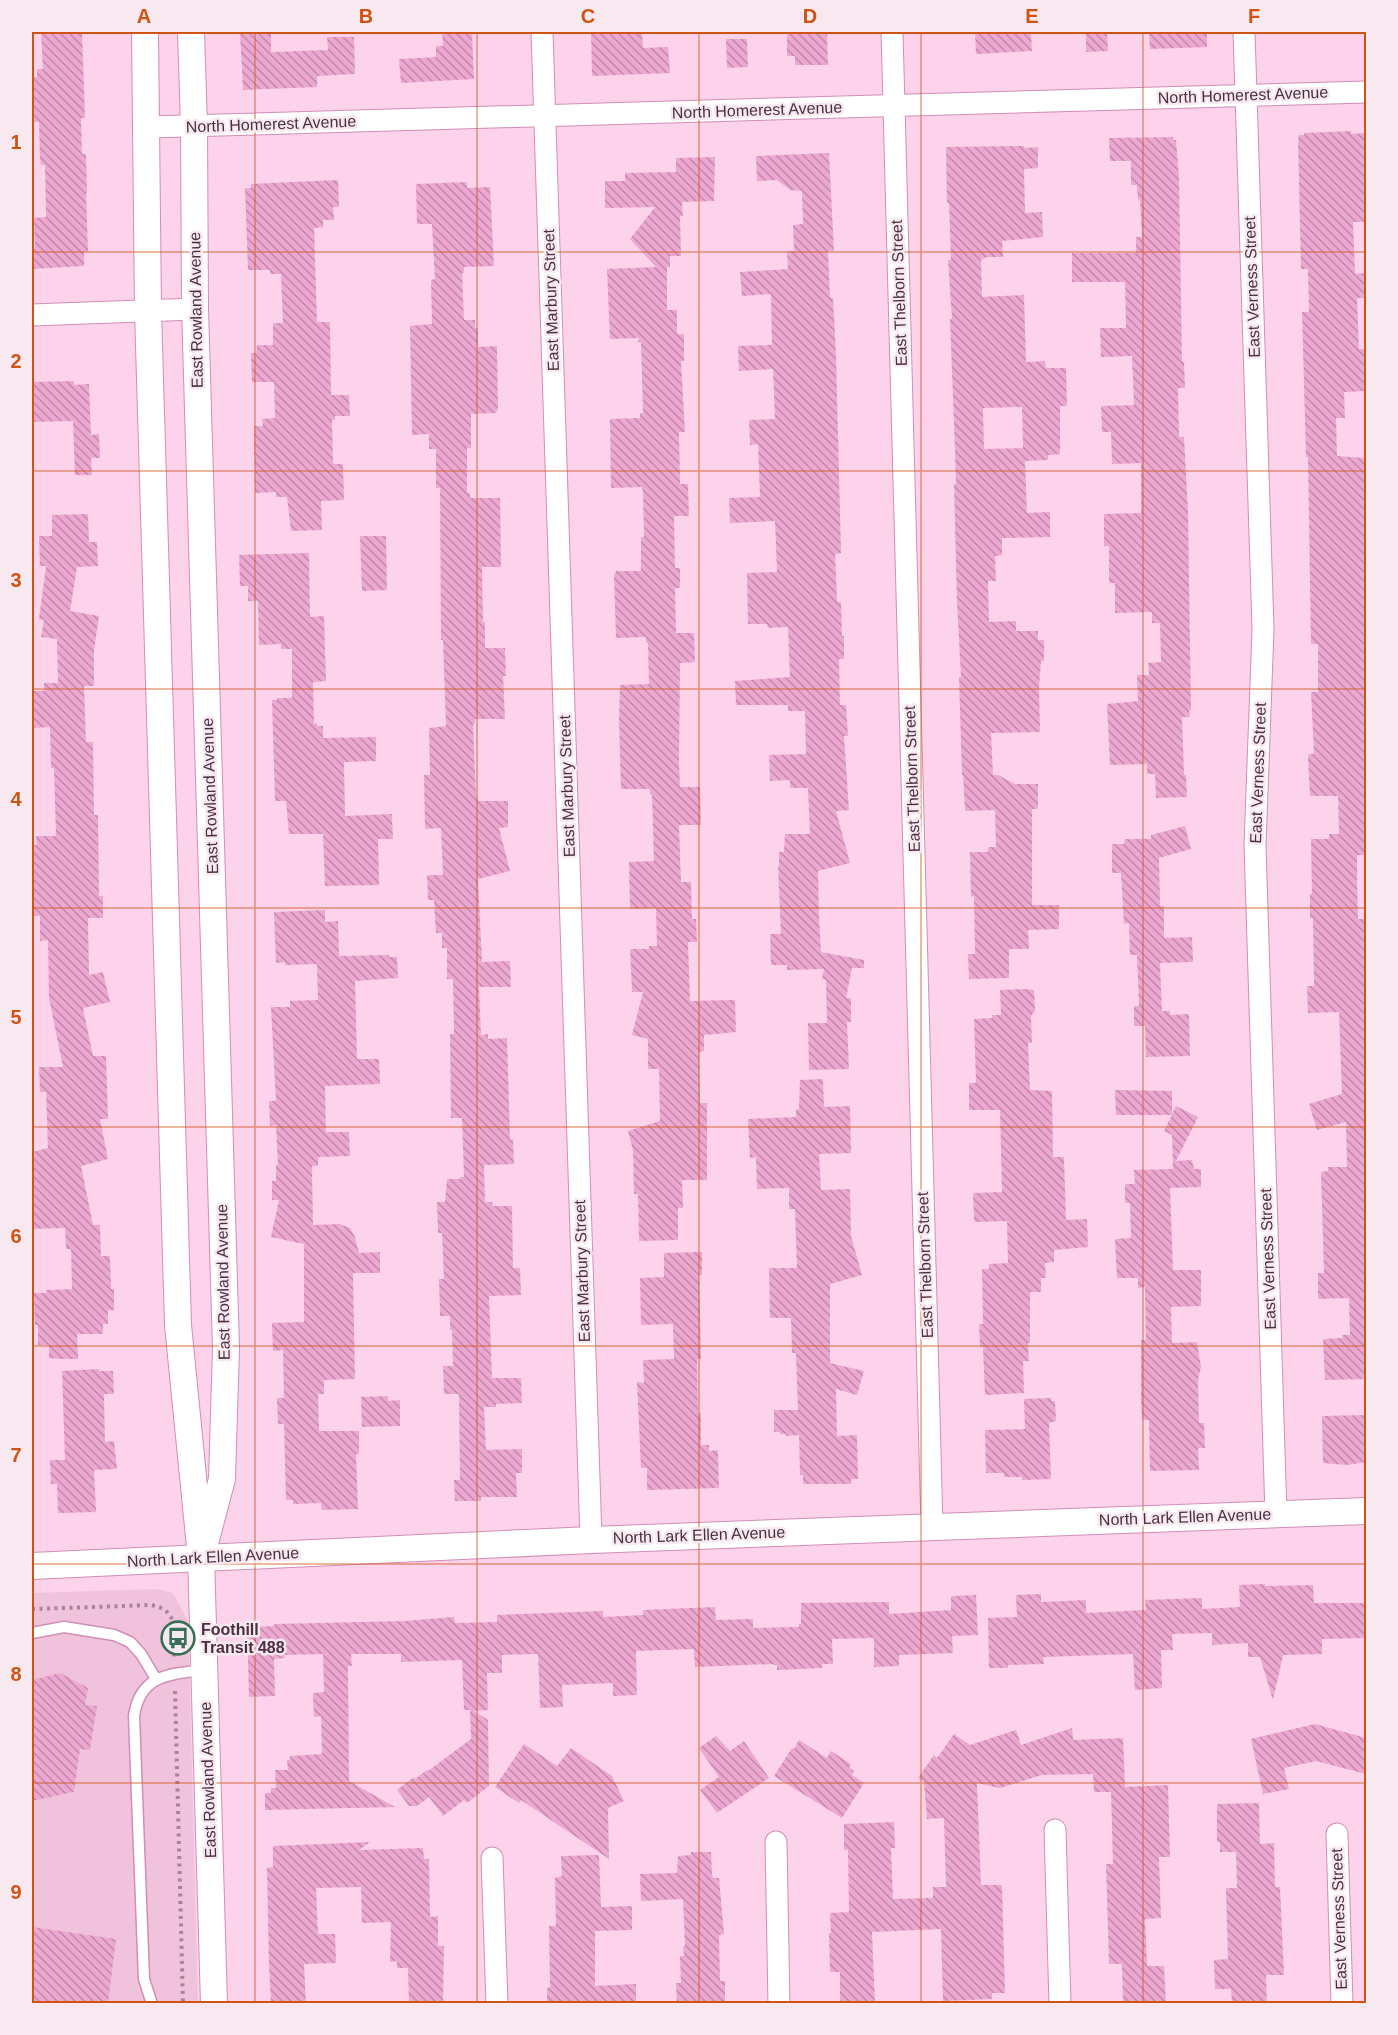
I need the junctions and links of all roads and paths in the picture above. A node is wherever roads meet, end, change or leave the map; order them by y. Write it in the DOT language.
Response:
graph roads {
  1 [pos="145,32"];
  2 [pos="191,32"];
  3 [pos="542,32"];
  4 [pos="892,32"];
  5 [pos="1244,32"];
  6 [pos="1366,92"];
  7 [pos="1246,95"];
  8 [pos="894,106"];
  9 [pos="545,116"];
  10 [pos="194,126"];
  11 [pos="148,128"];
  12 [pos="195,309"];
  13 [pos="148,311"];
  14 [pos="32,315"];
  15 [pos="1366,1510"];
  16 [pos="1276,1514"];
  17 [pos="932,1527"];
  18 [pos="591,1540"];
  19 [pos="201,1557"];
  20 [pos="32,1566"];
  21 [pos="32,1609"];
  22 [pos="32,1633"];
  23 [pos="205,1670"];
  24 [pos="175,1674"];
  25 [pos="156,1678"];
  26 [pos="1055,1830"];
  27 [pos="1336,1834"];
  28 [pos="776,1842"];
  29 [pos="492,1858"];
  30 [pos="152,2004"];
  31 [pos="183,2004"];
  32 [pos="214,2004"];
  33 [pos="497,2004"];
  34 [pos="779,2004"];
  35 [pos="1060,2004"];
  36 [pos="1342,2004"];
  1 -- 11 [label="street, East Rowland Avenue"];
  2 -- 10 [label="street, East Rowland Avenue"];
  3 -- 9 [label="street, East Marbury Street"];
  4 -- 8 [label="street, East Thelborn Street"];
  5 -- 7 [label="street, East Verness Street"];
  6 -- 7 [label="street, North Homerest Avenue"];
  7 -- 8 [label="street, North Homerest Avenue"];
  7 -- 16 [label="street, East Verness Street"];
  8 -- 9 [label="street, North Homerest Avenue"];
  8 -- 17 [label="street, East Thelborn Street"];
  9 -- 10 [label="street, North Homerest Avenue"];
  9 -- 18 [label="street, East Marbury Street"];
  10 -- 11 [label="street, North Homerest Avenue"];
  10 -- 12 [label="street, East Rowland Avenue"];
  11 -- 13 [label="street, East Rowland Avenue"];
  12 -- 13 [label="street"];
  12 -- 19 [label="street, East Rowland Avenue"];
  13 -- 14 [label="street"];
  13 -- 19 [label="street, East Rowland Avenue"];
  15 -- 16 [label="street, North Lark Ellen Avenue"];
  16 -- 17 [label="street, North Lark Ellen Avenue"];
  17 -- 18 [label="street, North Lark Ellen Avenue"];
  18 -- 19 [label="street, North Lark Ellen Avenue"];
  19 -- 20 [label="street, North Lark Ellen Avenue"];
  19 -- 23 [label="street, East Rowland Avenue"];
  21 -- 24 [label="path"];
  22 -- 25 [label="lane"];
  23 -- 24 [label="lane"];
  23 -- 32 [label="street, East Rowland Avenue"];
  24 -- 25 [label="lane"];
  24 -- 31 [label="path"];
  25 -- 30 [label="lane"];
  26 -- 35 [label="street"];
  27 -- 36 [label="street, East Verness Street"];
  28 -- 34 [label="street"];
  29 -- 33 [label="street"];
}
